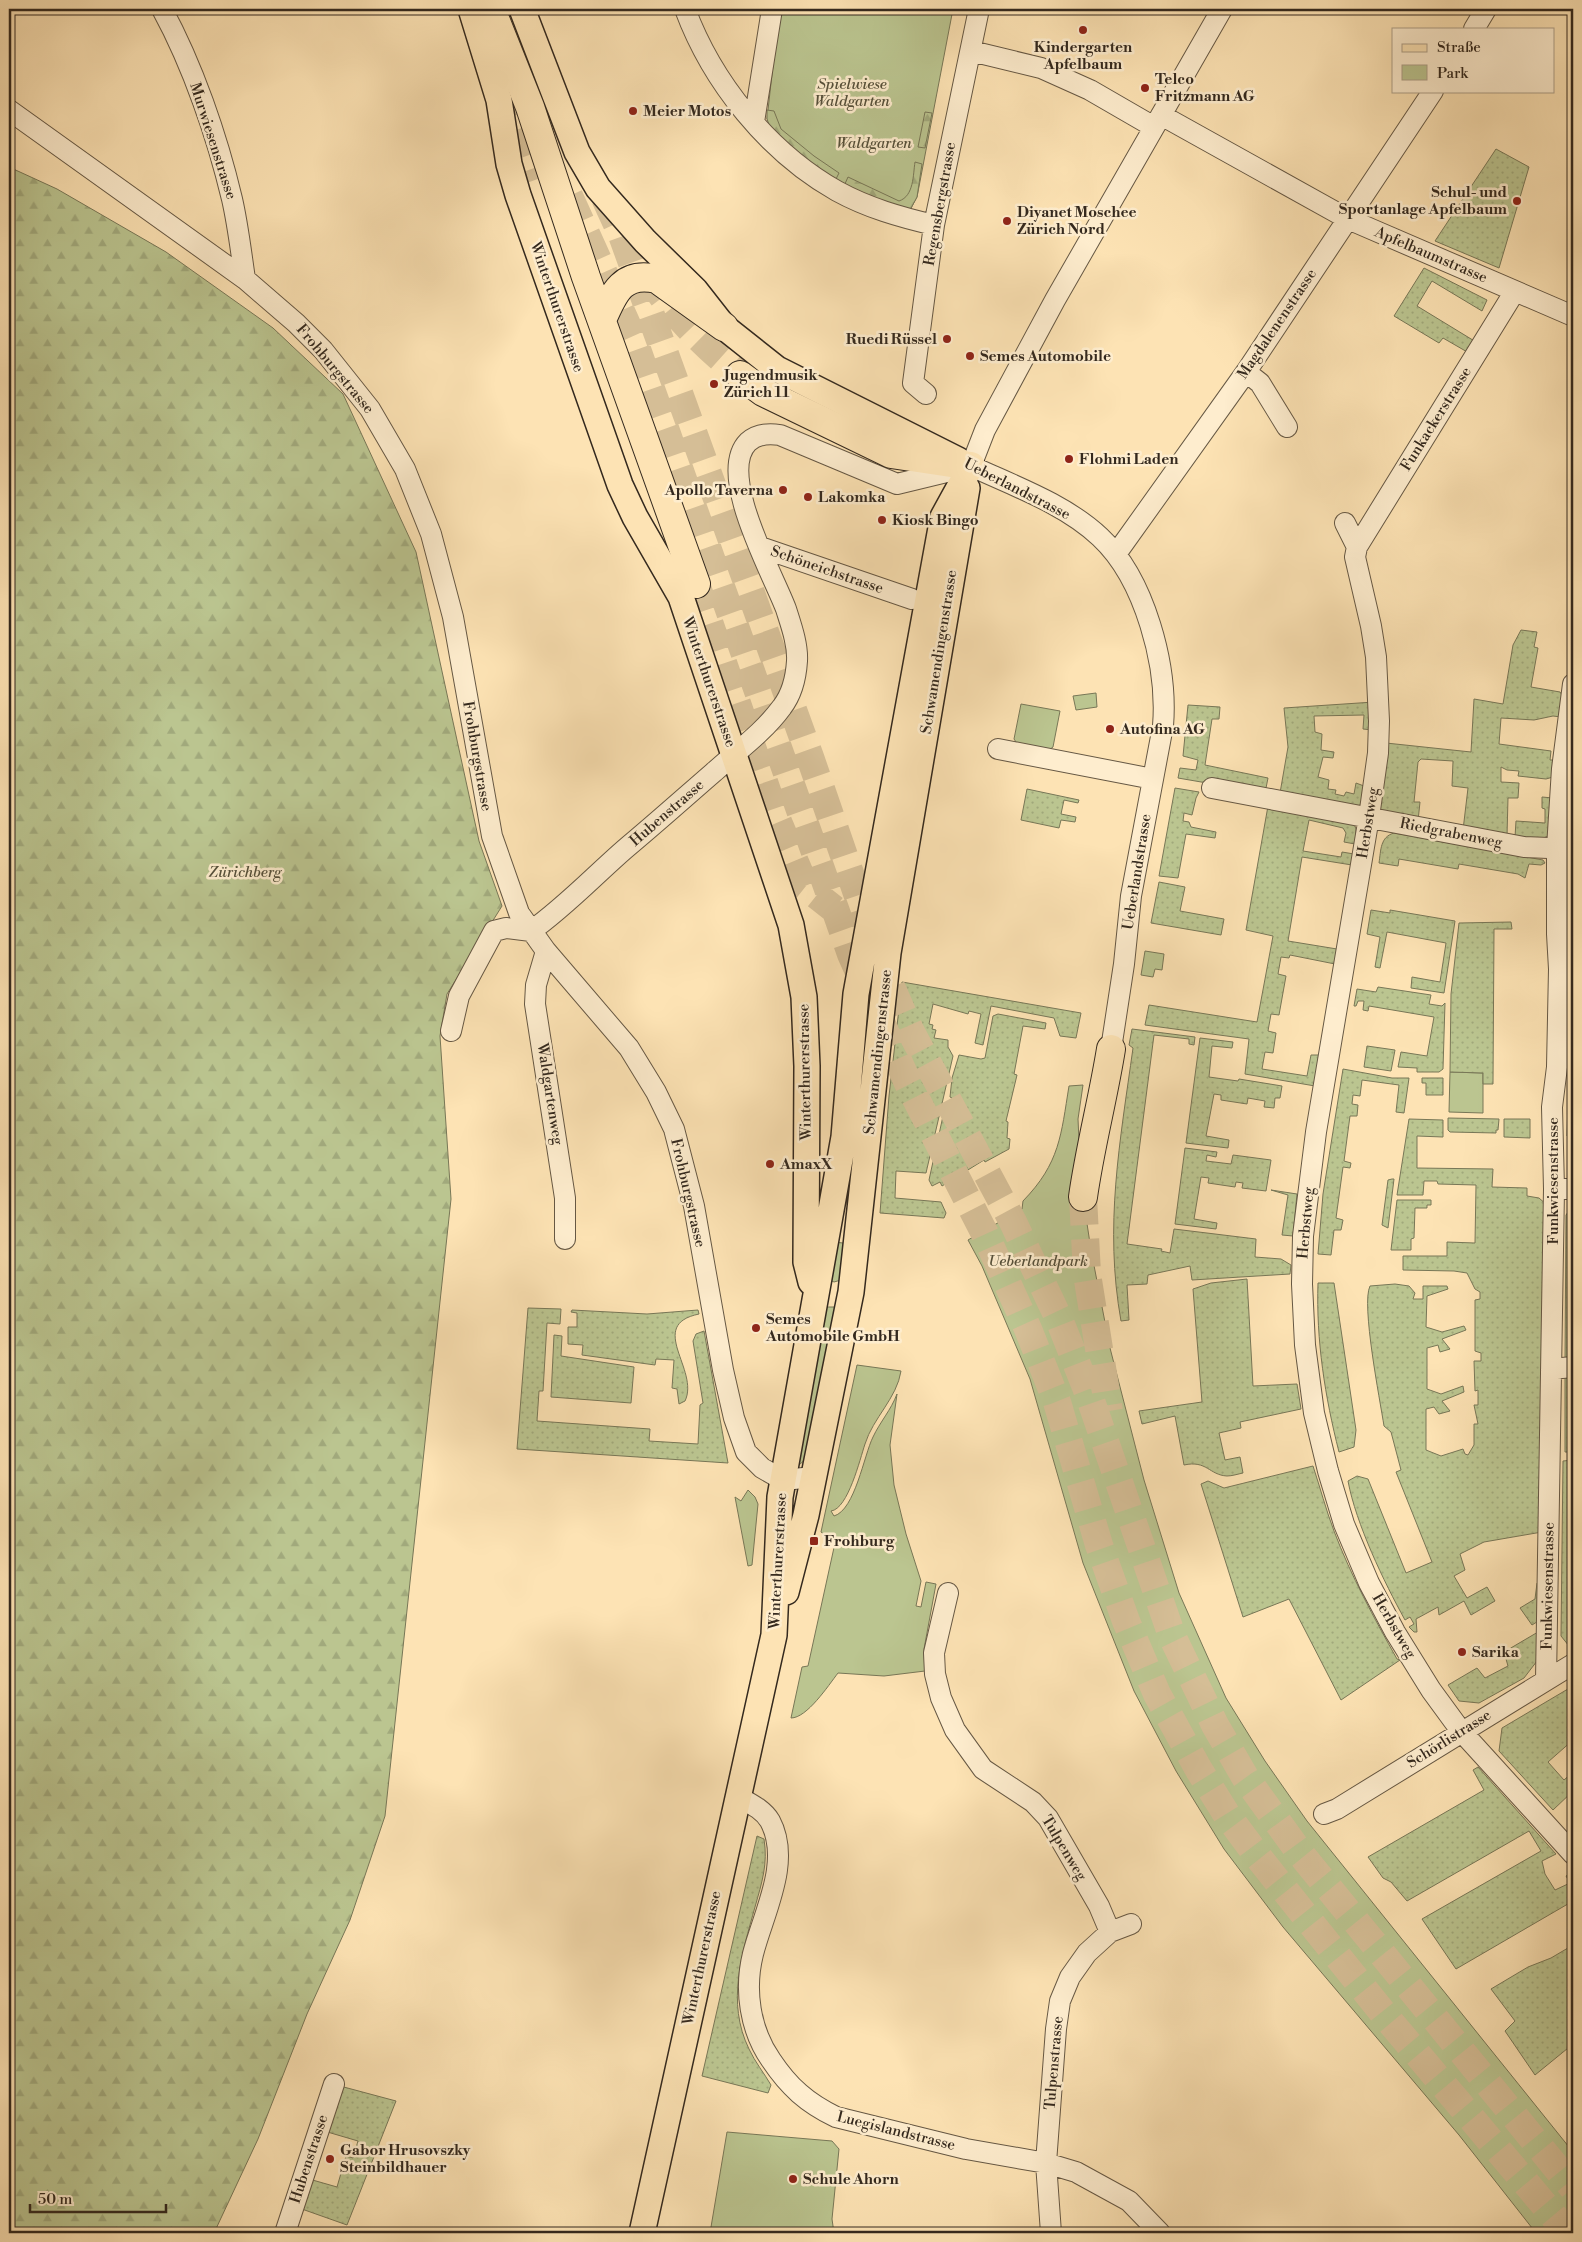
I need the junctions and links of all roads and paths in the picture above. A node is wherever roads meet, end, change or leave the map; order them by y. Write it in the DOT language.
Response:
graph roads {
  1 [pos="162,9"];
  2 [pos="471,9"];
  3 [pos="491,9"];
  4 [pos="522,9"];
  5 [pos="685,9"];
  6 [pos="772,9"];
  7 [pos="979,9"];
  8 [pos="1222,9"];
  9 [pos="1486,9"];
  10 [pos="1475,28"];
  11 [pos="970,51"];
  12 [pos="1432,92"];
  13 [pos="9,110"];
  14 [pos="1158,121"];
  15 [pos="754,122"];
  16 [pos="535,180"];
  17 [pos="1348,219"];
  18 [pos="934,226"];
  19 [pos="245,279"];
  20 [pos="1515,291"];
  21 [pos="1573,316"];
  22 [pos="602,320"];
  23 [pos="724,327"];
  24 [pos="1246,372"];
  25 [pos="740,375"];
  26 [pos="926,394"];
  27 [pos="1287,427"];
  28 [pos="971,466"];
  29 [pos="1345,523"];
  30 [pos="760,547"];
  31 [pos="1357,547"];
  32 [pos="1116,554"];
  33 [pos="688,591"];
  34 [pos="912,599"];
  35 [pos="1573,684"];
  36 [pos="998,749"];
  37 [pos="734,756"];
  38 [pos="1153,779"];
  39 [pos="1212,788"];
  40 [pos="1369,817"];
  41 [pos="1565,848"];
  42 [pos="531,931"];
  43 [pos="546,951"];
  44 [pos="451,1031"];
  45 [pos="1111,1048"];
  46 [pos="1564,1189"];
  47 [pos="1083,1197"];
  48 [pos="565,1239"];
  49 [pos="816,1289"];
  50 [pos="851,1292"];
  51 [pos="1573,1367"];
  52 [pos="1551,1369"];
  53 [pos="814,1477"];
  54 [pos="783,1480"];
  55 [pos="948,1593"];
  56 [pos="774,1635"];
  57 [pos="1573,1664"];
  58 [pos="1546,1680"];
  59 [pos="1461,1731"];
  60 [pos="737,1796"];
  61 [pos="1324,1814"];
  62 [pos="1573,1854"];
  63 [pos="1131,1924"];
  64 [pos="1110,1932"];
  65 [pos="334,2084"];
  66 [pos="1046,2163"];
  67 [pos="284,2233"];
  68 [pos="642,2233"];
  69 [pos="1051,2233"];
  70 [pos="1160,2233"];
  1 -- 19 [label="street, Murwiesenstrasse"];
  2 -- 33 [label="main road, Winterthurerstrasse"];
  3 -- 22 [label="highway"];
  4 -- 23 [label="main road, Ueberlandstrasse"];
  5 -- 15 [label="street"];
  6 -- 15 [label="street"];
  7 -- 11 [label="street, Regensbergstrasse"];
  8 -- 14 [label="street, Schwamendingenstrasse"];
  9 -- 10 [label="street"];
  11 -- 14 [label="street, Apfelbaumstrasse"];
  11 -- 18 [label="street, Regensbergstrasse"];
  12 -- 17 [label="street, Magdalenenstrasse"];
  13 -- 19 [label="street, Frohburgstrasse"];
  14 -- 17 [label="street, Apfelbaumstrasse"];
  14 -- 28 [label="street, Schwamendingenstrasse"];
  15 -- 18 [label="street"];
  16 -- 33 [label="highway"];
  17 -- 20 [label="street, Apfelbaumstrasse"];
  17 -- 24 [label="street, Magdalenenstrasse"];
  18 -- 26 [label="street, Regensbergstrasse"];
  19 -- 42 [label="street, Frohburgstrasse"];
  20 -- 21 [label="street, Apfelbaumstrasse"];
  20 -- 31 [label="street, Funkackerstrasse"];
  22 -- 23 [label="highway"];
  22 -- 33 [label="highway"];
  23 -- 28 [label="main road, Ueberlandstrasse"];
  24 -- 27 [label="street"];
  24 -- 32 [label="street, Magdalenenstrasse"];
  25 -- 28 [label="highway"];
  28 -- 30 [label="street, Schöneichstrasse"];
  28 -- 32 [label="street, Ueberlandstrasse"];
  28 -- 49 [label="main road, Schwamendingenstrasse"];
  28 -- 50 [label="main road, Schwamendingenstrasse"];
  29 -- 31 [label="street, Herbstweg"];
  30 -- 34 [label="street, Schöneichstrasse"];
  30 -- 37 [label="street, Hubenstrasse"];
  31 -- 40 [label="street, Herbstweg"];
  32 -- 38 [label="street, Ueberlandstrasse"];
  33 -- 37 [label="main road, Winterthurerstrasse"];
  35 -- 41 [label="street, Funkwiesenstrasse"];
  36 -- 38 [label="street"];
  37 -- 42 [label="street, Hubenstrasse"];
  37 -- 49 [label="main road, Winterthurerstrasse"];
  38 -- 45 [label="street, Ueberlandstrasse"];
  39 -- 40 [label="street, Riedgrabenweg"];
  40 -- 41 [label="street, Riedgrabenweg"];
  40 -- 59 [label="street, Herbstweg"];
  41 -- 46 [label="street, Funkwiesenstrasse"];
  42 -- 43 [label="street, Frohburgstrasse"];
  42 -- 44 [label="street"];
  43 -- 48 [label="street, Waldgartenweg"];
  43 -- 54 [label="street, Frohburgstrasse"];
  45 -- 47 [label="highway"];
  46 -- 52 [label="street, Funkwiesenstrasse"];
  49 -- 50 [label="main road"];
  49 -- 54 [label="main road, Winterthurerstrasse"];
  50 -- 53 [label="main road, Schwamendingenstrasse"];
  51 -- 52 [label="street"];
  52 -- 58 [label="street, Funkwiesenstrasse"];
  53 -- 54 [label="street"];
  53 -- 56 [label="main road, Schwamendingenstrasse"];
  54 -- 56 [label="main road, Winterthurerstrasse"];
  55 -- 64 [label="street, Tulpenweg"];
  56 -- 60 [label="main road, Winterthurerstrasse"];
  57 -- 58 [label="street, Schörlistrasse"];
  58 -- 59 [label="street, Schörlistrasse"];
  59 -- 61 [label="street, Schörlistrasse"];
  59 -- 62 [label="street, Herbstweg"];
  60 -- 66 [label="street, Luegislandstrasse"];
  60 -- 68 [label="main road, Winterthurerstrasse"];
  63 -- 64 [label="street, Tulpenstrasse"];
  64 -- 66 [label="street, Tulpenstrasse"];
  65 -- 67 [label="street, Hubenstrasse"];
  66 -- 69 [label="street, Tulpenstrasse"];
  66 -- 70 [label="street, Luegislandstrasse"];
}
